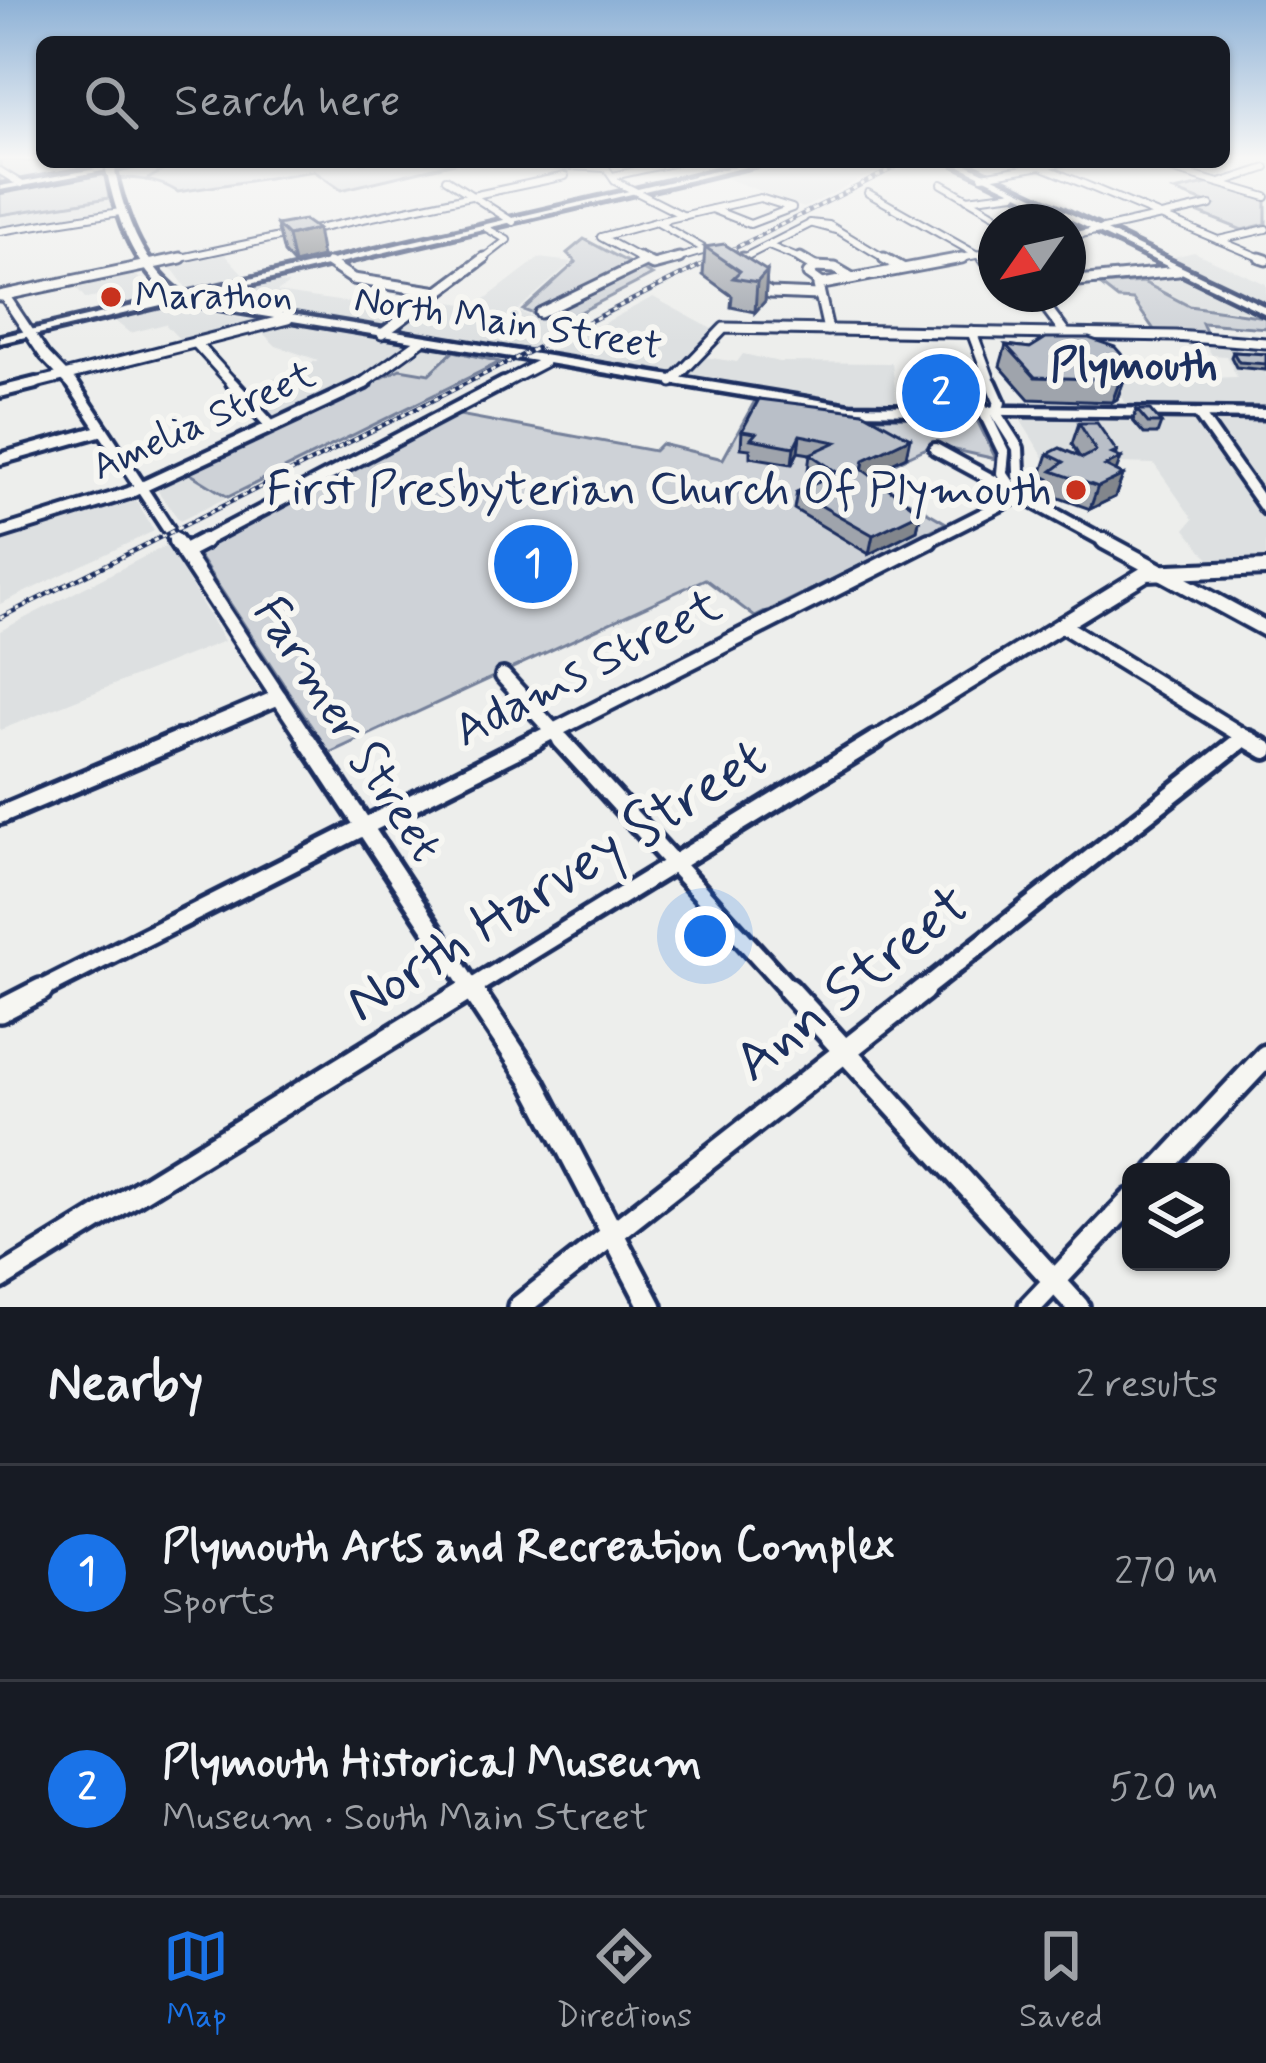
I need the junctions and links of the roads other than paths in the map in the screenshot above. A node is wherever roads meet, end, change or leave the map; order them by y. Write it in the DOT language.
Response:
graph roads {
  1 [pos="70,220"];
  2 [pos="125,220"];
  3 [pos="359,220"];
  4 [pos="508,220"];
  5 [pos="520,220"];
  6 [pos="665,220"];
  7 [pos="917,220"];
  8 [pos="1071,220"];
  9 [pos="1142,220"];
  10 [pos="1169,220"];
  11 [pos="512,222"];
  12 [pos="656,222"];
  13 [pos="486,228"];
  14 [pos="1266,229"];
  15 [pos="0,231"];
  16 [pos="1094,231"];
  17 [pos="1086,233"];
  18 [pos="1218,240"];
  19 [pos="771,247"];
  20 [pos="978,254"];
  21 [pos="1266,260"];
  22 [pos="645,262"];
  23 [pos="329,263"];
  24 [pos="151,264"];
  25 [pos="815,267"];
  26 [pos="903,268"];
  27 [pos="1178,271"];
  28 [pos="852,278"];
  29 [pos="1086,281"];
  30 [pos="820,289"];
  31 [pos="439,292"];
  32 [pos="2,296"];
  33 [pos="177,298"];
  34 [pos="1266,311"];
  35 [pos="1050,312"];
  36 [pos="540,313"];
  37 [pos="288,319"];
  38 [pos="828,330"];
  39 [pos="972,332"];
  40 [pos="30,333"];
  41 [pos="382,334"];
  42 [pos="1066,334"];
  43 [pos="0,340"];
  44 [pos="421,341"];
  45 [pos="195,342"];
  46 [pos="1266,343"];
  47 [pos="544,362"];
  48 [pos="985,368"];
  49 [pos="67,375"];
  50 [pos="672,382"];
  51 [pos="0,392"];
  52 [pos="988,412"];
  53 [pos="1199,414"];
  54 [pos="1266,414"];
  55 [pos="271,426"];
  56 [pos="103,430"];
  57 [pos="935,449"];
  58 [pos="0,459"];
  59 [pos="957,461"];
  60 [pos="1002,463"];
  61 [pos="1019,464"];
  62 [pos="140,488"];
  63 [pos="1020,495"];
  64 [pos="1266,508"];
  65 [pos="0,533"];
  66 [pos="183,552"];
  67 [pos="1266,568"];
  68 [pos="1163,573"];
  69 [pos="1063,625"];
  70 [pos="1266,629"];
  71 [pos="503,676"];
  72 [pos="279,697"];
  73 [pos="552,732"];
  74 [pos="1245,737"];
  75 [pos="1266,750"];
  76 [pos="0,815"];
  77 [pos="364,827"];
  78 [pos="674,863"];
  79 [pos="470,988"];
  80 [pos="0,1011"];
  81 [pos="846,1051"];
  82 [pos="1266,1057"];
  83 [pos="1166,1163"];
  84 [pos="1122,1209"];
  85 [pos="615,1232"];
  86 [pos="0,1278"];
  87 [pos="1054,1281"];
  88 [pos="519,1307"];
  89 [pos="651,1307"];
  90 [pos="1030,1307"];
  91 [pos="1078,1307"];
  1 -- 15 [label="street"];
  2 -- 24 [label="main road"];
  3 -- 24 [label="street"];
  4 -- 11 [label="street"];
  5 -- 11 [label="street"];
  6 -- 12 [label="street"];
  7 -- 20 [label="street"];
  8 -- 16 [label="street"];
  9 -- 16 [label="street"];
  10 -- 18 [label="street"];
  11 -- 13 [label="street"];
  12 -- 22 [label="street"];
  12 -- 22 [label="street"];
  13 -- 23 [label="street"];
  13 -- 31 [label="street"];
  14 -- 18 [label="street"];
  16 -- 17 [label="street"];
  16 -- 27 [label="street"];
  18 -- 21 [label="street"];
  19 -- 25 [label="street"];
  19 -- 26 [label="street"];
  19 -- 30 [label="street"];
  20 -- 26 [label="street"];
  22 -- 36 [label="street"];
  23 -- 31 [label="street"];
  23 -- 33 [label="street"];
  24 -- 32 [label="street"];
  24 -- 33 [label="main road"];
  25 -- 28 [label="street"];
  25 -- 30 [label="street"];
  26 -- 28 [label="street"];
  27 -- 29 [label="street"];
  27 -- 34 [label="street"];
  28 -- 30 [label="street"];
  30 -- 38 [label="street"];
  31 -- 41 [label="street"];
  32 -- 40 [label="street, Farmer Street"];
  33 -- 37 [label="main road, North Main Street"];
  33 -- 40 [label="street"];
  35 -- 42 [label="street"];
  37 -- 41 [label="main road, North Main Street"];
  37 -- 45 [label="street"];
  38 -- 39 [label="street"];
  38 -- 50 [label="street"];
  39 -- 42 [label="street"];
  39 -- 48 [label="street"];
  40 -- 43 [label="street"];
  40 -- 49 [label="street, Farmer Street"];
  41 -- 44 [label="main road, North Main Street"];
  42 -- 46 [label="street"];
  44 -- 47 [label="main road, North Main Street"];
  44 -- 55 [label="street, Amelia Street"];
  45 -- 49 [label="street"];
  45 -- 55 [label="street"];
  47 -- 50 [label="main road, North Main Street"];
  47 -- 66 [label="street"];
  48 -- 52 [label="street"];
  48 -- 52 [label="street"];
  49 -- 51 [label="street"];
  49 -- 56 [label="street, Farmer Street"];
  50 -- 52 [label="main road, North Main Street"];
  52 -- 53 [label="main road, North Main Street"];
  52 -- 60 [label="street"];
  52 -- 61 [label="street"];
  53 -- 54 [label="main road, North Main Street"];
  53 -- 64 [label="street"];
  55 -- 62 [label="street, Amelia Street"];
  56 -- 58 [label="street"];
  56 -- 62 [label="street, Farmer Street"];
  57 -- 59 [label="street"];
  59 -- 60 [label="street"];
  59 -- 63 [label="street"];
  60 -- 61 [label="street"];
  60 -- 63 [label="street"];
  61 -- 63 [label="street"];
  62 -- 65 [label="street, Amelia Street"];
  62 -- 66 [label="street, Farmer Street"];
  63 -- 68 [label="street"];
  63 -- 73 [label="street, Adams Street"];
  66 -- 72 [label="street, Farmer Street"];
  67 -- 68 [label="street"];
  68 -- 69 [label="street, North Harvey Street"];
  68 -- 70 [label="street"];
  69 -- 74 [label="street"];
  69 -- 78 [label="street, North Harvey Street"];
  71 -- 73 [label="street"];
  72 -- 76 [label="street"];
  72 -- 77 [label="street, Farmer Street"];
  73 -- 77 [label="street, Adams Street"];
  73 -- 78 [label="street"];
  74 -- 75 [label="street"];
  74 -- 81 [label="street, Ann Street"];
  77 -- 79 [label="street, Farmer Street"];
  77 -- 80 [label="street, Adams Street"];
  78 -- 79 [label="street, North Harvey Street"];
  78 -- 81 [label="street"];
  79 -- 85 [label="street, Farmer Street"];
  79 -- 86 [label="street, North Harvey Street"];
  81 -- 85 [label="street, Ann Street"];
  81 -- 87 [label="street"];
  82 -- 83 [label="street"];
  84 -- 87 [label="street"];
  85 -- 88 [label="street, Ann Street"];
  85 -- 89 [label="street, Farmer Street"];
  87 -- 90 [label="street"];
  87 -- 91 [label="street"];
}
